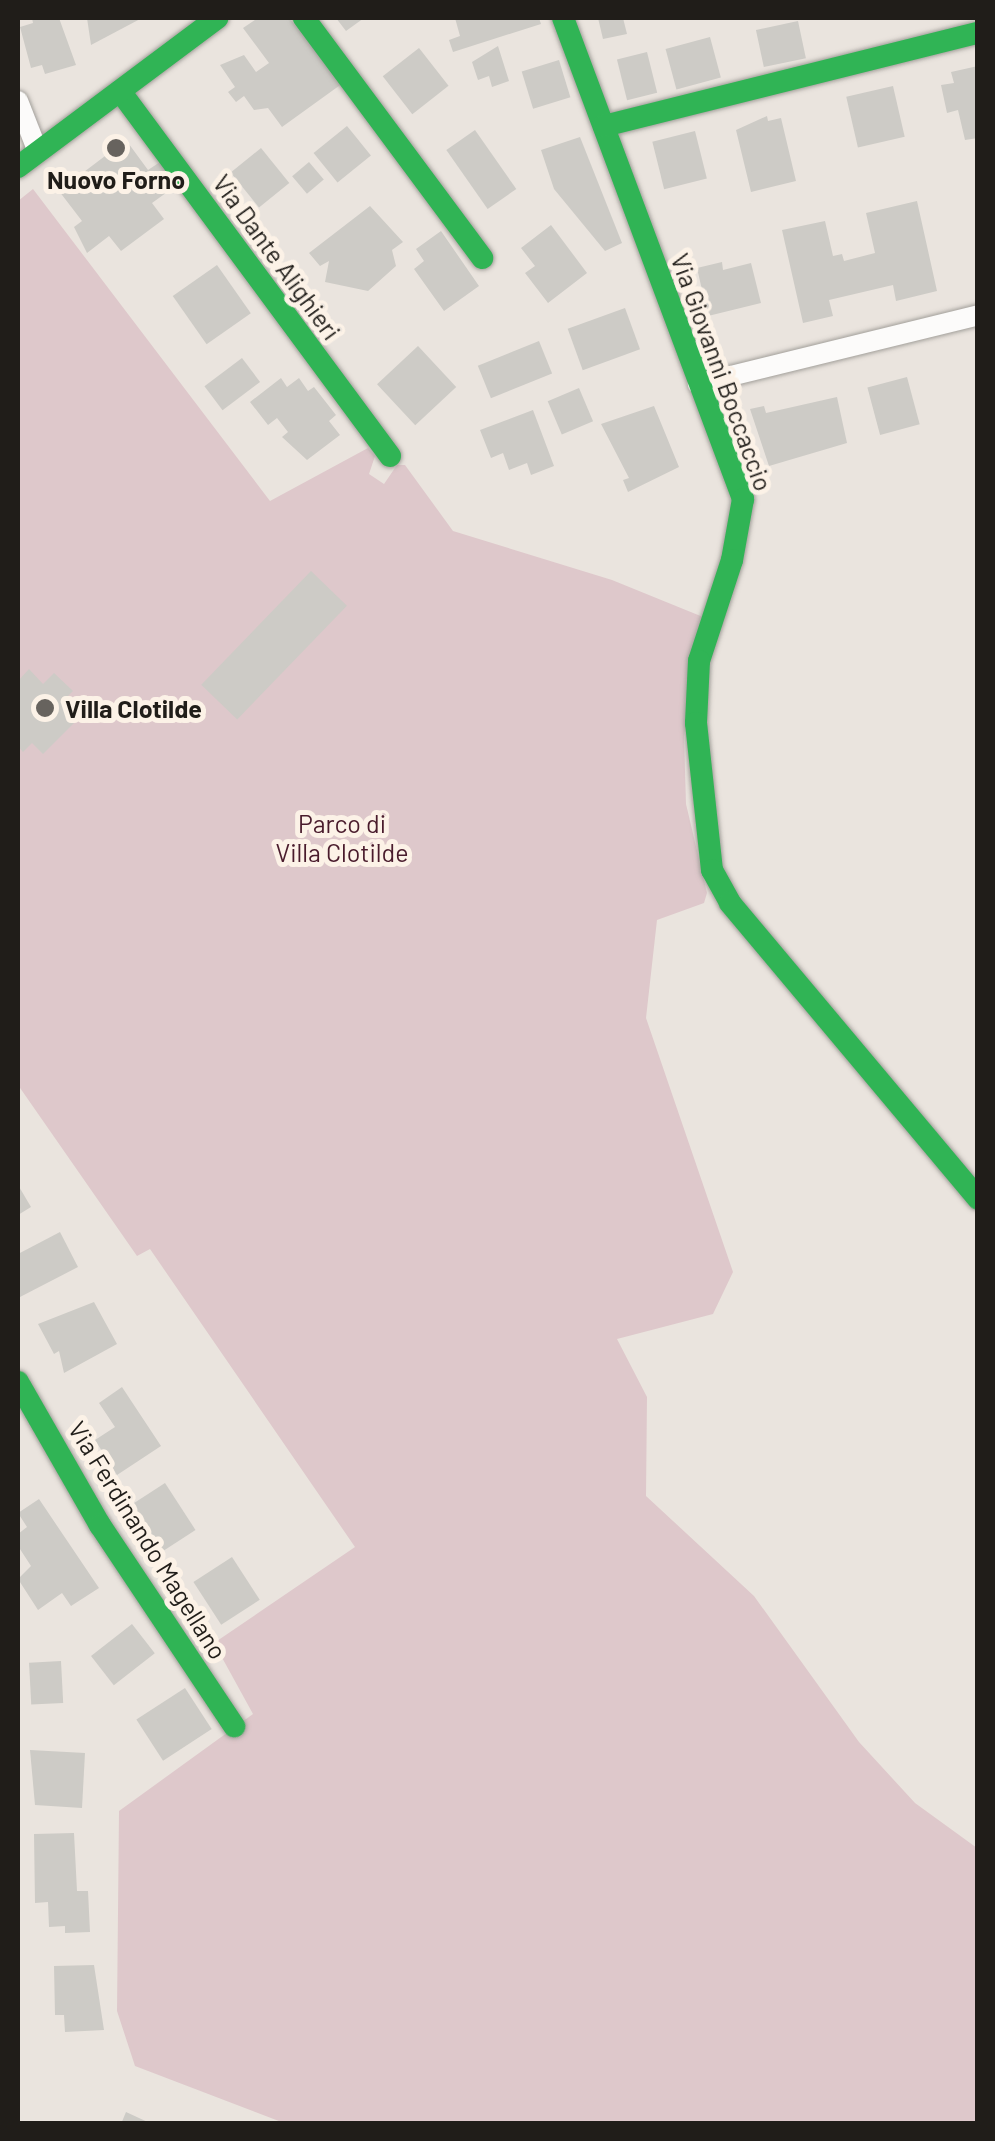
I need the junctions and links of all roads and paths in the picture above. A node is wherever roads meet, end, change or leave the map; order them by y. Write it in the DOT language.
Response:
graph roads {
  1 [pos="217,18"];
  2 [pos="304,18"];
  3 [pos="563,18"];
  4 [pos="978,33"];
  5 [pos="120,91"];
  6 [pos="18,101"];
  7 [pos="604,126"];
  8 [pos="38,152"];
  9 [pos="18,167"];
  10 [pos="482,258"];
  11 [pos="978,315"];
  12 [pos="698,384"];
  13 [pos="390,456"];
  14 [pos="978,1199"];
  15 [pos="18,1382"];
  16 [pos="234,1726"];
  1 -- 5 [label="street"];
  2 -- 10 [label="street"];
  3 -- 7 [label="street, Via Giovanni Boccaccio"];
  4 -- 7 [label="street"];
  5 -- 8 [label="street"];
  5 -- 13 [label="street, Via Dante Alighieri"];
  6 -- 8 [label="street"];
  7 -- 12 [label="street, Via Giovanni Boccaccio"];
  8 -- 9 [label="street"];
  11 -- 12 [label="street"];
  12 -- 14 [label="street, Via Giovanni Boccaccio"];
  15 -- 16 [label="street, Via Ferdinando Magellano"];
}
